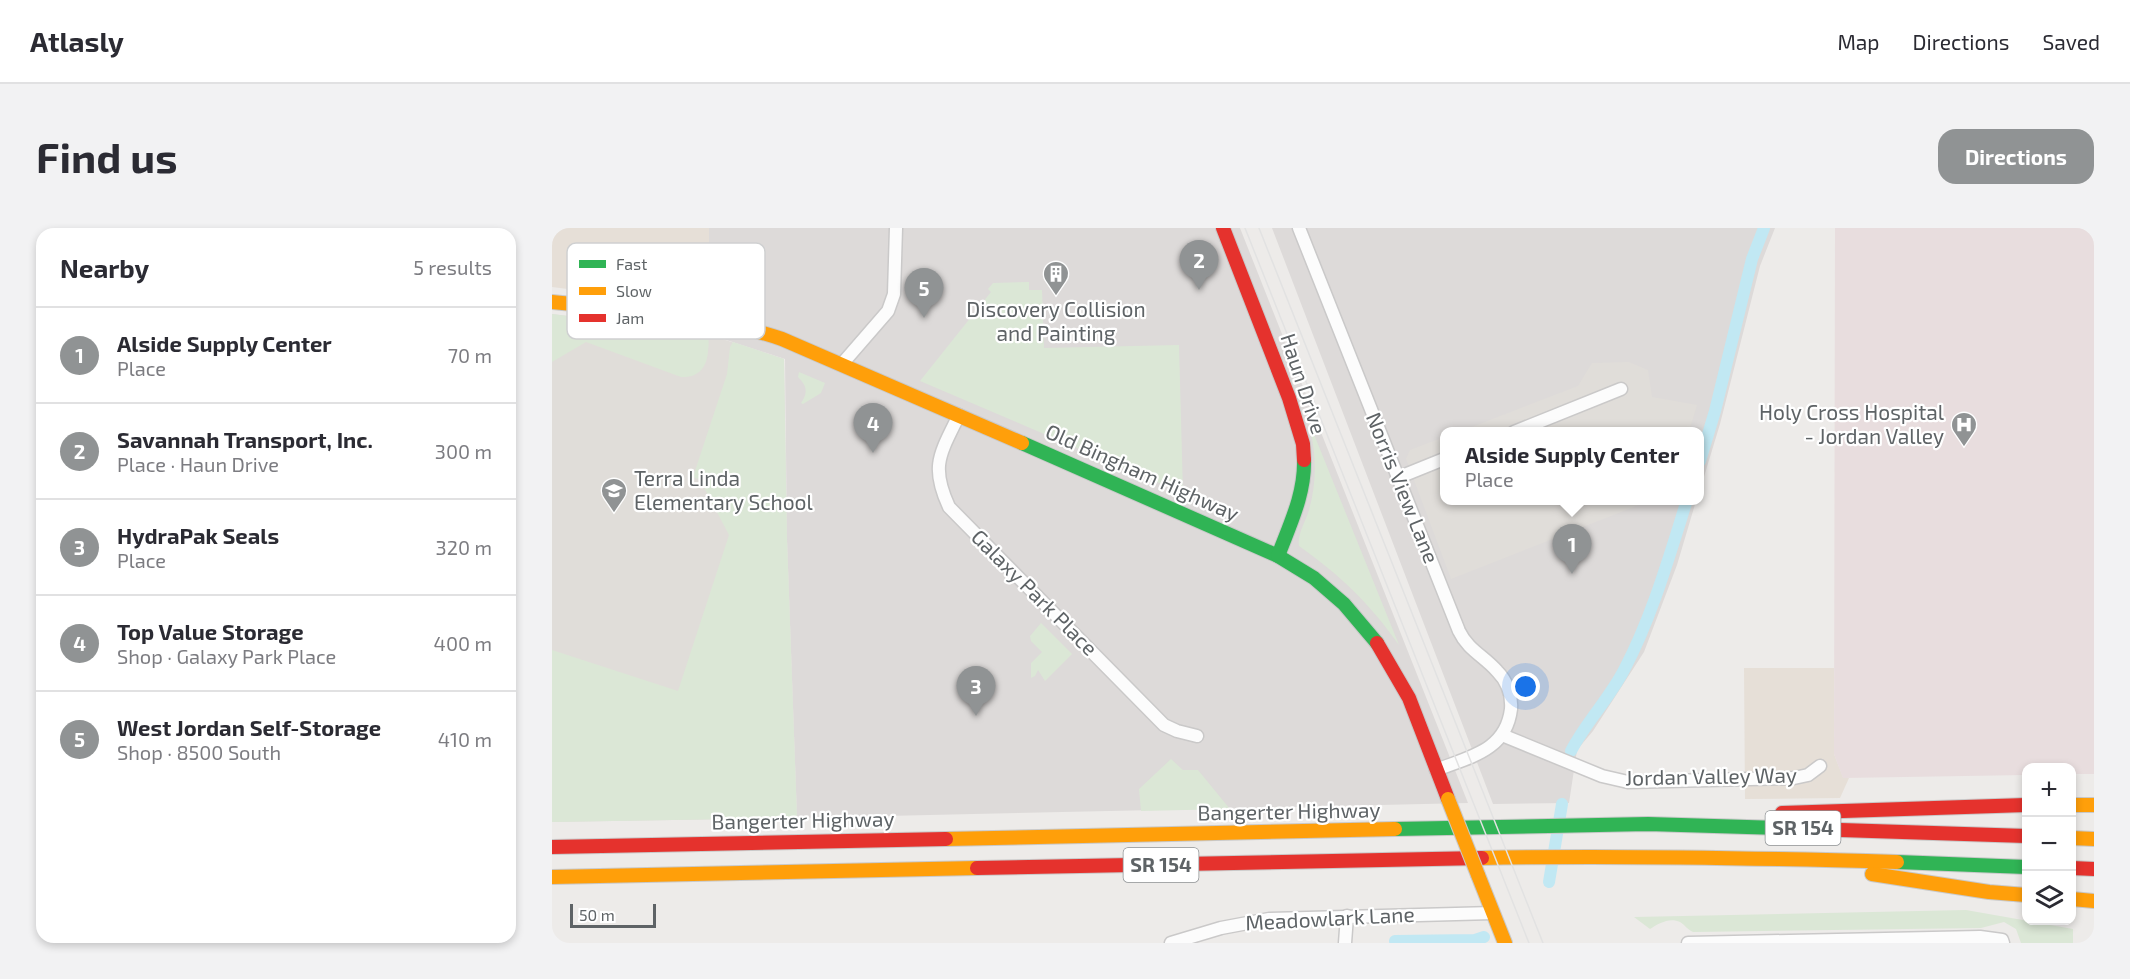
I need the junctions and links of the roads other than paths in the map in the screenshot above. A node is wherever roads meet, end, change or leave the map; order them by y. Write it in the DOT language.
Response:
graph roads {
  1 [pos="896,228"];
  2 [pos="1223,228"];
  3 [pos="1299,228"];
  4 [pos="552,302"];
  5 [pos="567,304"];
  6 [pos="765,334"];
  7 [pos="842,364"];
  8 [pos="1621,389"];
  9 [pos="959,415"];
  10 [pos="1526,427"];
  11 [pos="1440,461"];
  12 [pos="1397,478"];
  13 [pos="1278,556"];
  14 [pos="1502,735"];
  15 [pos="1197,736"];
  16 [pos="1820,766"];
  17 [pos="1436,770"];
  18 [pos="2022,805"];
  19 [pos="2076,805"];
  20 [pos="2094,806"];
  21 [pos="1678,825"];
  22 [pos="2022,836"];
  23 [pos="2076,838"];
  24 [pos="2094,839"];
  25 [pos="552,848"];
  26 [pos="1770,858"];
  27 [pos="2022,867"];
  28 [pos="2076,868"];
  29 [pos="2094,869"];
  30 [pos="552,877"];
  31 [pos="2022,895"];
  32 [pos="2076,899"];
  33 [pos="2094,901"];
  34 [pos="1493,913"];
  35 [pos="1347,916"];
  36 [pos="2002,941"];
  37 [pos="1171,943"];
  38 [pos="1345,943"];
  39 [pos="1505,943"];
  40 [pos="1688,943"];
  1 -- 7 [label="street"];
  2 -- 13 [label="main road, Haun Drive"];
  3 -- 12 [label="street, Norris View Lane"];
  4 -- 5 [label="main road, Old Bingham Highway"];
  6 -- 7 [label="main road, Old Bingham Highway"];
  7 -- 9 [label="main road, Old Bingham Highway"];
  8 -- 10 [label="street"];
  9 -- 13 [label="main road, Old Bingham Highway"];
  9 -- 15 [label="street, Galaxy Park Place"];
  11 -- 12 [label="street"];
  12 -- 14 [label="street, Norris View Lane"];
  13 -- 17 [label="main road, Old Bingham Highway"];
  14 -- 16 [label="street, Jordan Valley Way"];
  14 -- 17 [label="street"];
  17 -- 34 [label="main road, Old Bingham Highway, bridge"];
  18 -- 21 [label="main road"];
  19 -- 20 [label="main road"];
  21 -- 22 [label="main road, Bangerter Highway / SR 154"];
  21 -- 25 [label="main road, Bangerter Highway / SR 154"];
  23 -- 24 [label="main road"];
  26 -- 27 [label="main road, SR 154"];
  26 -- 30 [label="main road, SR 154"];
  26 -- 31 [label="main road"];
  28 -- 29 [label="main road"];
  32 -- 33 [label="main road"];
  34 -- 35 [label="street, Meadowlark Lane"];
  34 -- 39 [label="main road, Old Bingham Highway"];
  35 -- 37 [label="street, Meadowlark Lane"];
  35 -- 38 [label="street"];
  36 -- 40 [label="street"];
}
